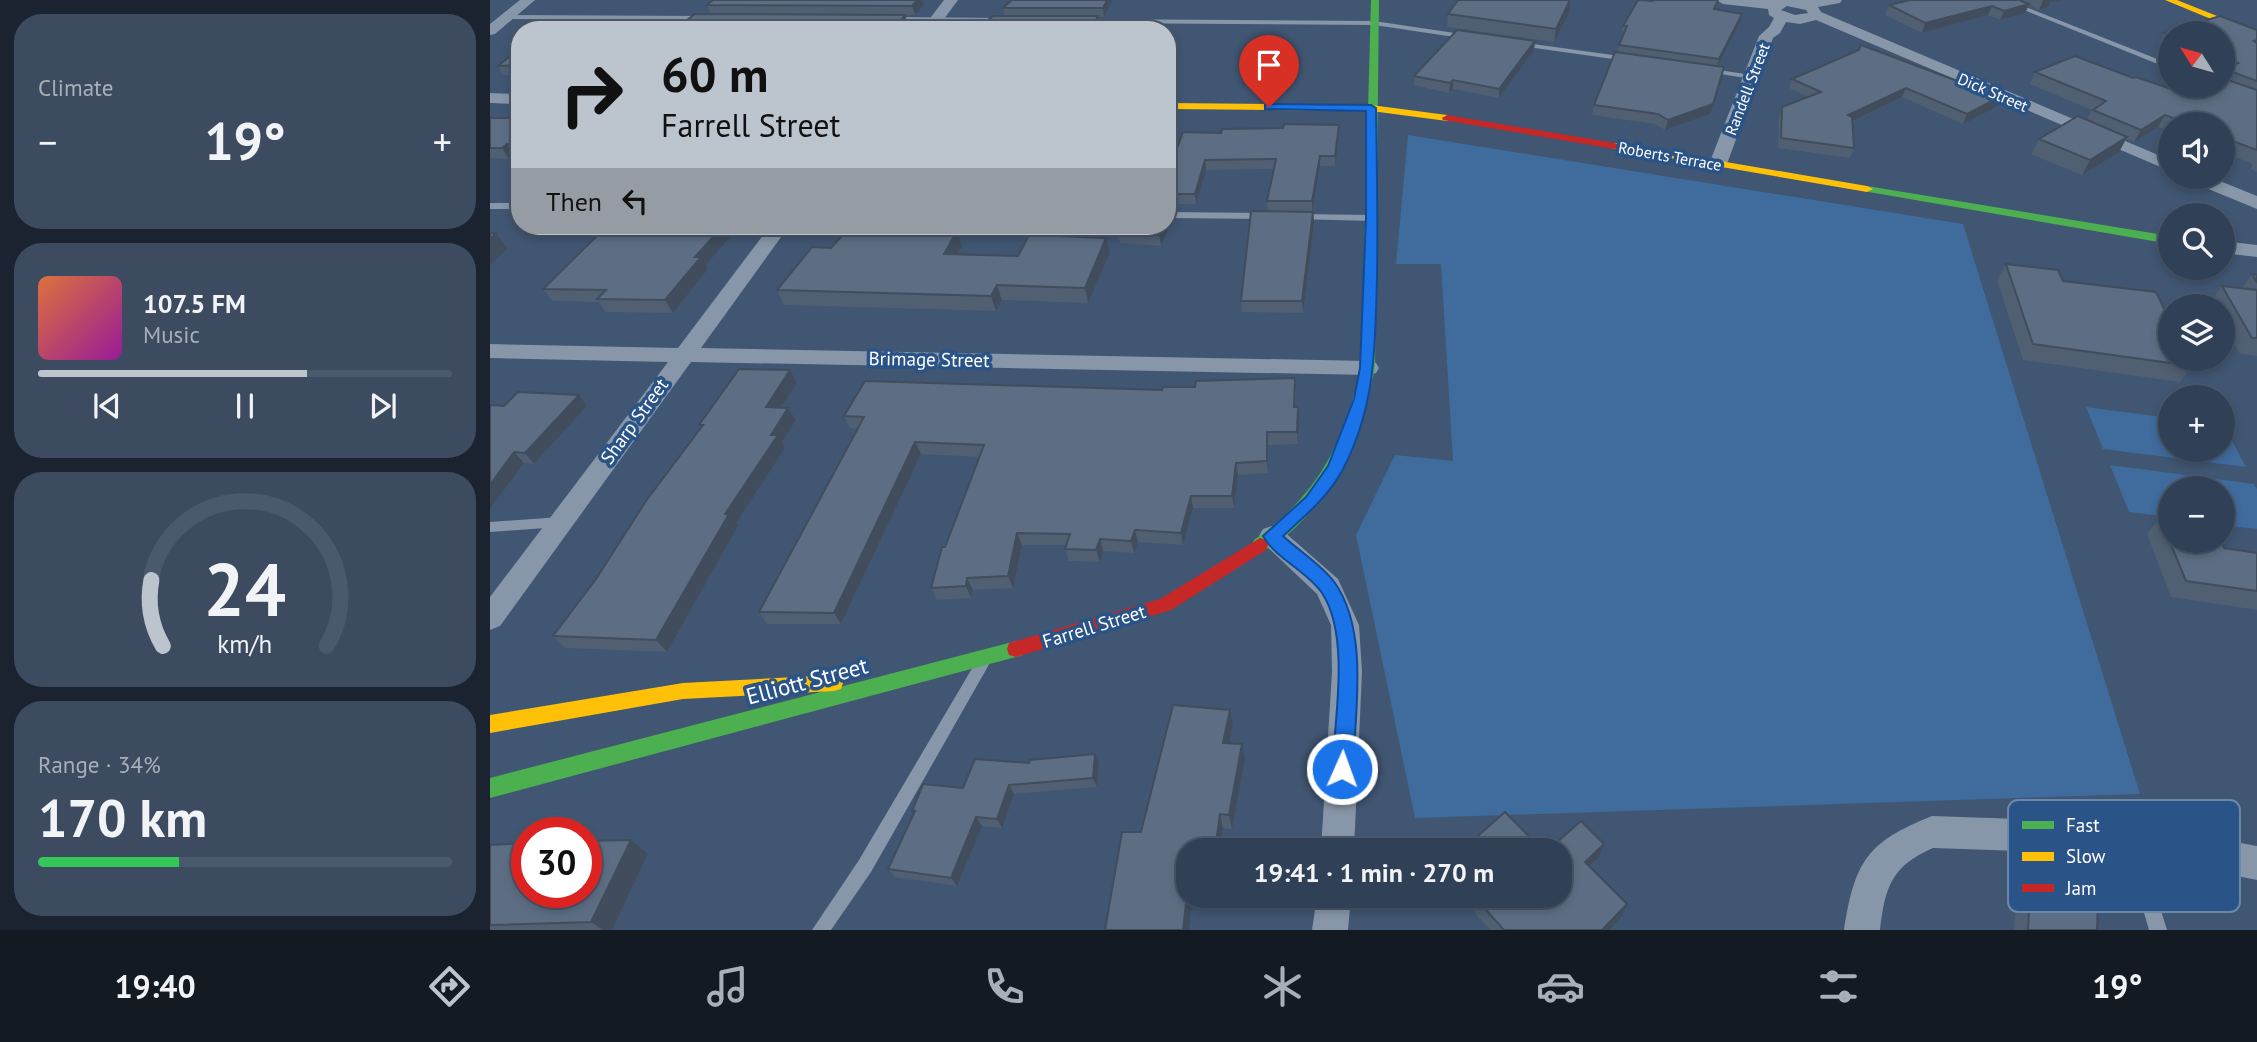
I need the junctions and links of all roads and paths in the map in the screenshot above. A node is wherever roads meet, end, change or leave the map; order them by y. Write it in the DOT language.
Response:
graph roads {
  1 [pos="528,0"];
  2 [pos="951,0"];
  3 [pos="1375,0"];
  4 [pos="1723,0"];
  5 [pos="1835,0"];
  6 [pos="2002,0"];
  7 [pos="2169,0"];
  8 [pos="1811,10"];
  9 [pos="1778,12"];
  10 [pos="507,17"];
  11 [pos="715,18"];
  12 [pos="881,19"];
  13 [pos="1018,20"];
  14 [pos="1073,20"];
  15 [pos="901,21"];
  16 [pos="934,21"];
  17 [pos="996,21"];
  18 [pos="1173,21"];
  19 [pos="1176,21"];
  20 [pos="1374,23"];
  21 [pos="490,31"];
  22 [pos="2257,35"];
  23 [pos="1482,38"];
  24 [pos="1509,42"];
  25 [pos="1631,60"];
  26 [pos="2158,62"];
  27 [pos="1698,69"];
  28 [pos="1752,77"];
  29 [pos="490,99"];
  30 [pos="511,99"];
  31 [pos="1176,106"];
  32 [pos="1371,108"];
  33 [pos="2158,161"];
  34 [pos="1718,164"];
  35 [pos="2224,189"];
  36 [pos="2257,203"];
  37 [pos="490,206"];
  38 [pos="511,206"];
  39 [pos="1176,215"];
  40 [pos="1276,217"];
  41 [pos="1290,217"];
  42 [pos="1372,218"];
  43 [pos="773,235"];
  44 [pos="2158,238"];
  45 [pos="2235,248"];
  46 [pos="2257,251"];
  47 [pos="490,351"];
  48 [pos="683,354"];
  49 [pos="1368,368"];
  50 [pos="560,522"];
  51 [pos="490,527"];
  52 [pos="1272,536"];
  53 [pos="490,618"];
  54 [pos="986,657"];
  55 [pos="900,680"];
  56 [pos="490,724"];
  57 [pos="490,788"];
  58 [pos="2008,835"];
  59 [pos="1339,838"];
  60 [pos="1333,908"];
  61 [pos="2152,912"];
  62 [pos="821,930"];
  63 [pos="1330,930"];
  64 [pos="1862,930"];
  65 [pos="2158,930"];
  1 -- 10 [label="street"];
  2 -- 16 [label="street"];
  3 -- 20 [label="main road, Farrell Street"];
  4 -- 9 [label="street"];
  5 -- 8 [label="street"];
  6 -- 26 [label="lane"];
  7 -- 22 [label="main road"];
  8 -- 9 [label="street"];
  8 -- 33 [label="street, Dick Street"];
  9 -- 28 [label="street, Randell Street"];
  10 -- 11 [label="lane"];
  10 -- 21 [label="street"];
  12 -- 15 [label="lane"];
  13 -- 17 [label="lane"];
  14 -- 18 [label="lane"];
  19 -- 20 [label="lane"];
  20 -- 23 [label="lane"];
  20 -- 32 [label="main road, Farrell Street"];
  24 -- 25 [label="lane"];
  27 -- 28 [label="lane"];
  28 -- 34 [label="street, Randell Street"];
  29 -- 30 [label="street"];
  31 -- 32 [label="main road, Roberts Terrace"];
  32 -- 34 [label="main road, Roberts Terrace"];
  32 -- 42 [label="main road, Farrell Street"];
  34 -- 44 [label="main road, Roberts Terrace"];
  35 -- 36 [label="street"];
  37 -- 38 [label="lane"];
  39 -- 40 [label="lane"];
  41 -- 42 [label="lane"];
  42 -- 49 [label="main road, Farrell Street"];
  43 -- 48 [label="street, Sharp Street"];
  45 -- 46 [label="street"];
  47 -- 48 [label="street, Brimage Street"];
  48 -- 49 [label="street, Brimage Street"];
  48 -- 50 [label="street, Sharp Street"];
  49 -- 52 [label="main road, Farrell Street"];
  50 -- 51 [label="lane"];
  50 -- 53 [label="street, Sharp Street"];
  52 -- 54 [label="main road, Farrell Street"];
  52 -- 59 [label="street"];
  54 -- 55 [label="main road, Farrell Street"];
  54 -- 62 [label="lane"];
  55 -- 56 [label="main road, Elliott Street"];
  55 -- 57 [label="main road, Elliott Street"];
  58 -- 64 [label="street"];
  60 -- 63 [label="street"];
  61 -- 65 [label="lane"];
}
